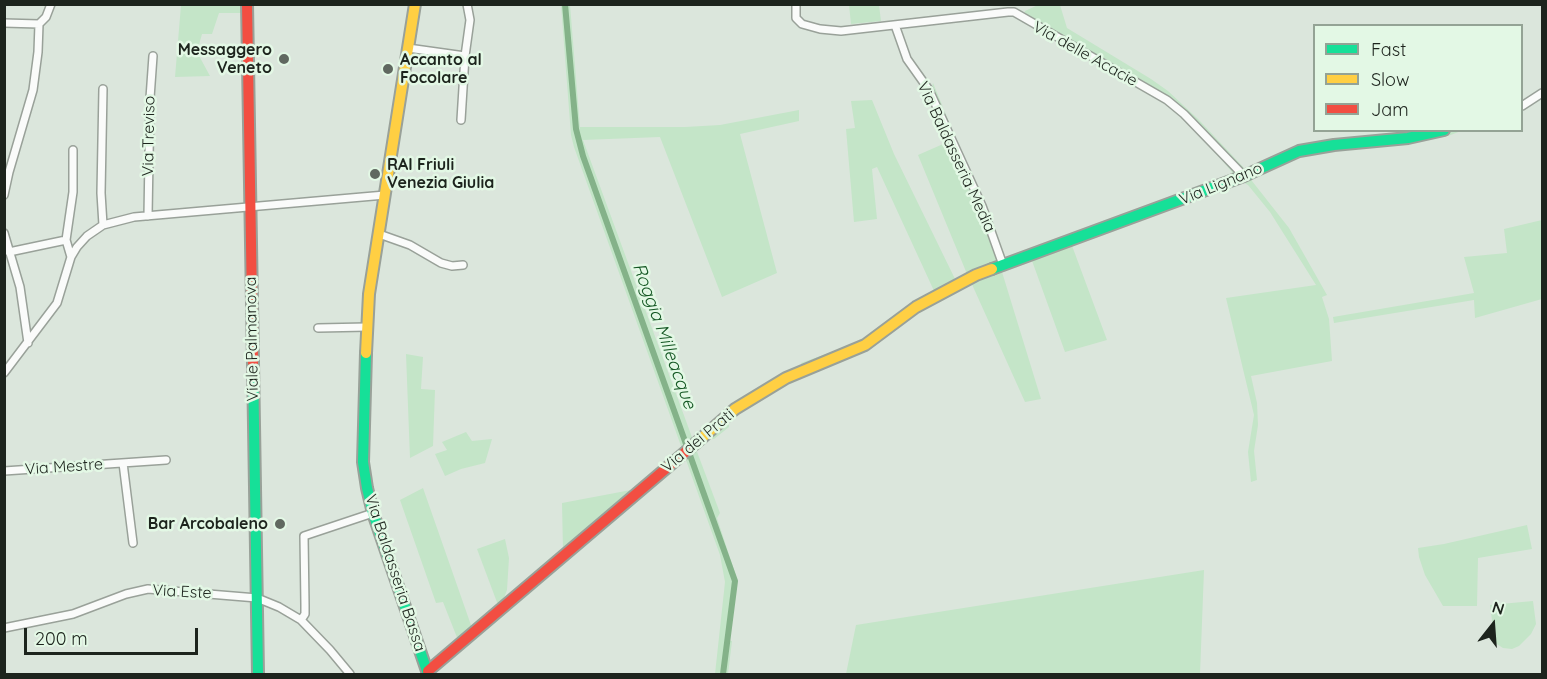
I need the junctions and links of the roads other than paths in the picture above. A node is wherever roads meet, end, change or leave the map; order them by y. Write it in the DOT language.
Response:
graph roads {
  1 [pos="51,4"];
  2 [pos="247,4"];
  3 [pos="414,4"];
  4 [pos="467,4"];
  5 [pos="796,4"];
  6 [pos="4,24"];
  7 [pos="39,24"];
  8 [pos="896,25"];
  9 [pos="408,48"];
  10 [pos="153,56"];
  11 [pos="465,56"];
  12 [pos="103,89"];
  13 [pos="1542,93"];
  14 [pos="1523,105"];
  15 [pos="461,120"];
  16 [pos="1435,132"];
  17 [pos="73,150"];
  18 [pos="1244,176"];
  19 [pos="4,195"];
  20 [pos="385,195"];
  21 [pos="250,208"];
  22 [pos="148,216"];
  23 [pos="103,225"];
  24 [pos="4,233"];
  25 [pos="378,234"];
  26 [pos="66,240"];
  27 [pos="9,252"];
  28 [pos="71,257"];
  29 [pos="463,265"];
  30 [pos="1003,265"];
  31 [pos="367,327"];
  32 [pos="318,328"];
  33 [pos="28,343"];
  34 [pos="4,373"];
  35 [pos="166,460"];
  36 [pos="123,463"];
  37 [pos="4,471"];
  38 [pos="373,513"];
  39 [pos="133,543"];
  40 [pos="257,598"];
  41 [pos="301,620"];
  42 [pos="4,628"];
  43 [pos="428,673"];
  44 [pos="258,675"];
  45 [pos="350,675"];
  1 -- 7 [label="street"];
  2 -- 21 [label="street, Viale Palmanova"];
  3 -- 9 [label="street, Via Baldasseria Bassa"];
  4 -- 11 [label="street"];
  5 -- 8 [label="street"];
  6 -- 7 [label="street"];
  7 -- 19 [label="street"];
  8 -- 18 [label="street, Via delle Acacie"];
  8 -- 30 [label="street, Via Baldasseria Media"];
  9 -- 11 [label="street"];
  9 -- 20 [label="street, Via Baldasseria Bassa"];
  10 -- 22 [label="street, Via Treviso"];
  11 -- 15 [label="street"];
  12 -- 23 [label="street"];
  13 -- 14 [label="street"];
  16 -- 18 [label="street, Via Lignano"];
  17 -- 26 [label="street"];
  18 -- 30 [label="street, Via Lignano"];
  20 -- 21 [label="street"];
  20 -- 25 [label="street, Via Baldasseria Bassa"];
  21 -- 22 [label="street"];
  21 -- 40 [label="street, Viale Palmanova"];
  22 -- 23 [label="street"];
  23 -- 28 [label="street"];
  24 -- 27 [label="street"];
  25 -- 29 [label="street"];
  25 -- 31 [label="street, Via Baldasseria Bassa"];
  26 -- 27 [label="street"];
  26 -- 28 [label="street"];
  27 -- 33 [label="street"];
  28 -- 33 [label="street"];
  30 -- 43 [label="street, Via dei Prati"];
  31 -- 32 [label="street"];
  31 -- 38 [label="street, Via Baldasseria Bassa"];
  33 -- 34 [label="street"];
  35 -- 36 [label="street, Via Mestre"];
  36 -- 37 [label="street, Via Mestre"];
  36 -- 39 [label="street, Via Mestre"];
  38 -- 41 [label="street"];
  38 -- 43 [label="street, Via Baldasseria Bassa"];
  40 -- 41 [label="street, Via Este"];
  40 -- 42 [label="street, Via Este"];
  40 -- 44 [label="street, Viale Palmanova"];
  41 -- 45 [label="street, Via Este"];
}
